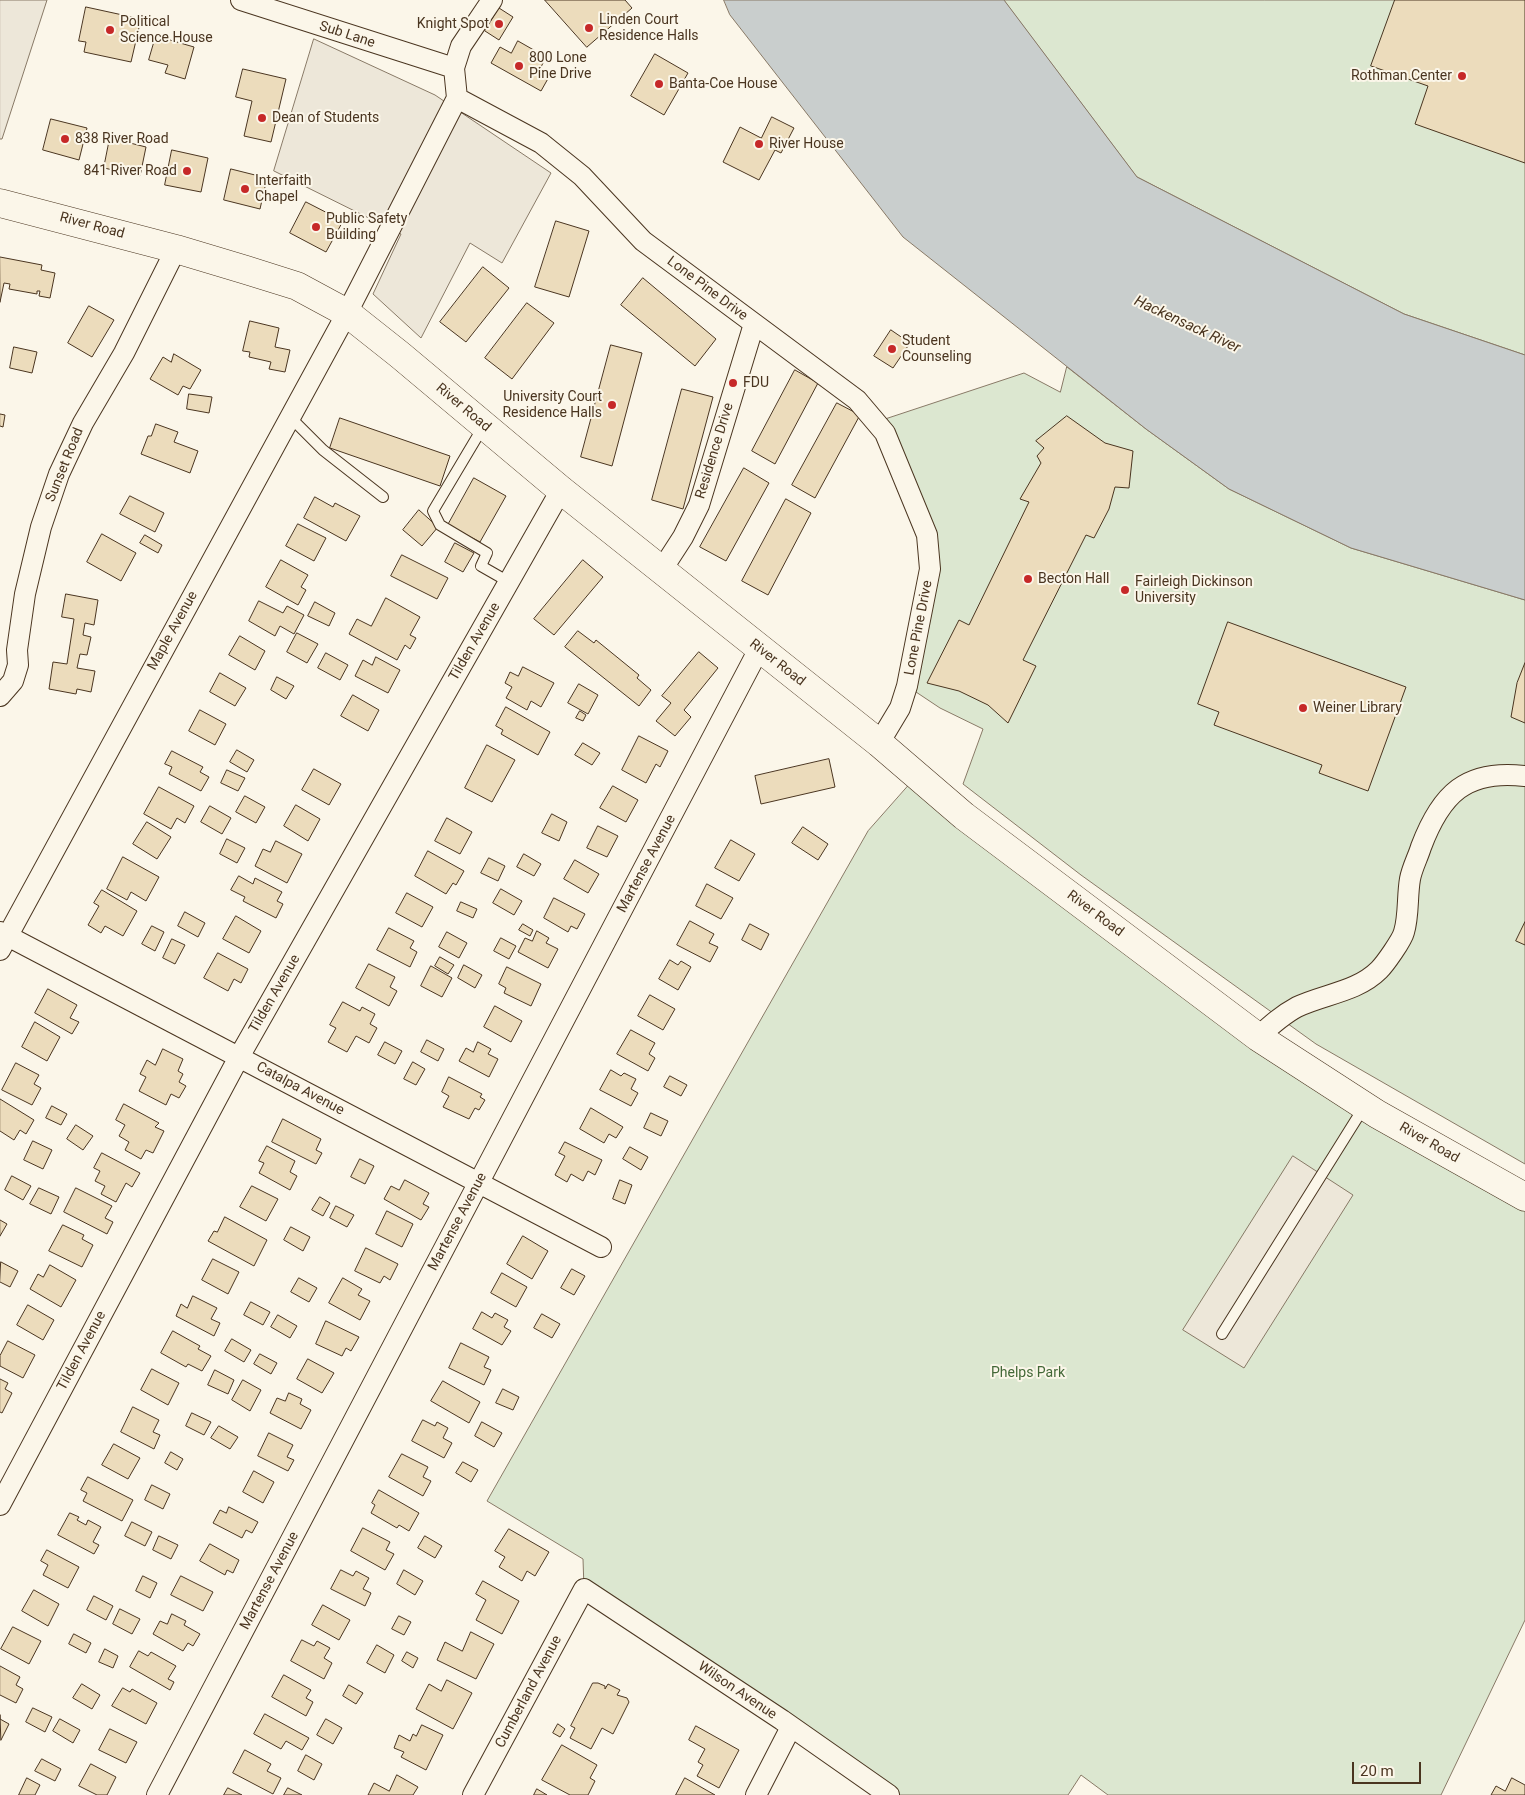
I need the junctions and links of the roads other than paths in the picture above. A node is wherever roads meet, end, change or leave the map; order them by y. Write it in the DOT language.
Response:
graph roads {
  1 [pos="241,0"];
  2 [pos="492,0"];
  3 [pos="454,68"];
  4 [pos="457,98"];
  5 [pos="0,203"];
  6 [pos="176,249"];
  7 [pos="347,313"];
  8 [pos="754,324"];
  9 [pos="290,417"];
  10 [pos="483,426"];
  11 [pos="561,490"];
  12 [pos="383,496"];
  13 [pos="661,571"];
  14 [pos="509,582"];
  15 [pos="759,649"];
  16 [pos="0,696"];
  17 [pos="879,744"];
  18 [pos="1525,776"];
  19 [pos="2,939"];
  20 [pos="1258,1037"];
  21 [pos="239,1057"];
  22 [pos="1365,1106"];
  23 [pos="479,1183"];
  24 [pos="1525,1197"];
  25 [pos="601,1247"];
  26 [pos="1222,1334"];
  27 [pos="0,1505"];
  28 [pos="584,1589"];
  29 [pos="791,1727"];
  30 [pos="157,1795"];
  31 [pos="473,1795"];
  32 [pos="756,1795"];
  33 [pos="889,1795"];
  1 -- 3 [label="street, Sub Lane"];
  2 -- 3 [label="street"];
  3 -- 4 [label="street"];
  4 -- 7 [label="street"];
  4 -- 8 [label="street, Lone Pine Drive"];
  5 -- 6 [label="main road, River Road"];
  6 -- 7 [label="main road, River Road"];
  6 -- 16 [label="street, Sunset Road"];
  7 -- 9 [label="street, Maple Avenue"];
  7 -- 10 [label="main road, River Road"];
  8 -- 13 [label="street, Residence Drive"];
  8 -- 17 [label="street, Lone Pine Drive"];
  9 -- 12 [label="lane"];
  9 -- 19 [label="street, Maple Avenue"];
  10 -- 11 [label="main road, River Road"];
  10 -- 14 [label="lane"];
  11 -- 13 [label="main road, River Road"];
  11 -- 14 [label="street, Tilden Avenue"];
  13 -- 15 [label="main road, River Road"];
  14 -- 21 [label="street, Tilden Avenue"];
  15 -- 17 [label="main road, River Road"];
  15 -- 23 [label="street, Martense Avenue"];
  17 -- 20 [label="main road, River Road"];
  18 -- 20 [label="street"];
  19 -- 21 [label="street, Catalpa Avenue"];
  20 -- 22 [label="main road, River Road"];
  21 -- 23 [label="street, Catalpa Avenue"];
  21 -- 27 [label="street, Tilden Avenue"];
  22 -- 24 [label="main road, River Road"];
  22 -- 26 [label="lane"];
  23 -- 25 [label="street, Catalpa Avenue"];
  23 -- 30 [label="street, Martense Avenue"];
  28 -- 29 [label="street, Wilson Avenue"];
  28 -- 31 [label="street, Cumberland Avenue"];
  29 -- 32 [label="street"];
  29 -- 33 [label="street, Wilson Avenue"];
}
